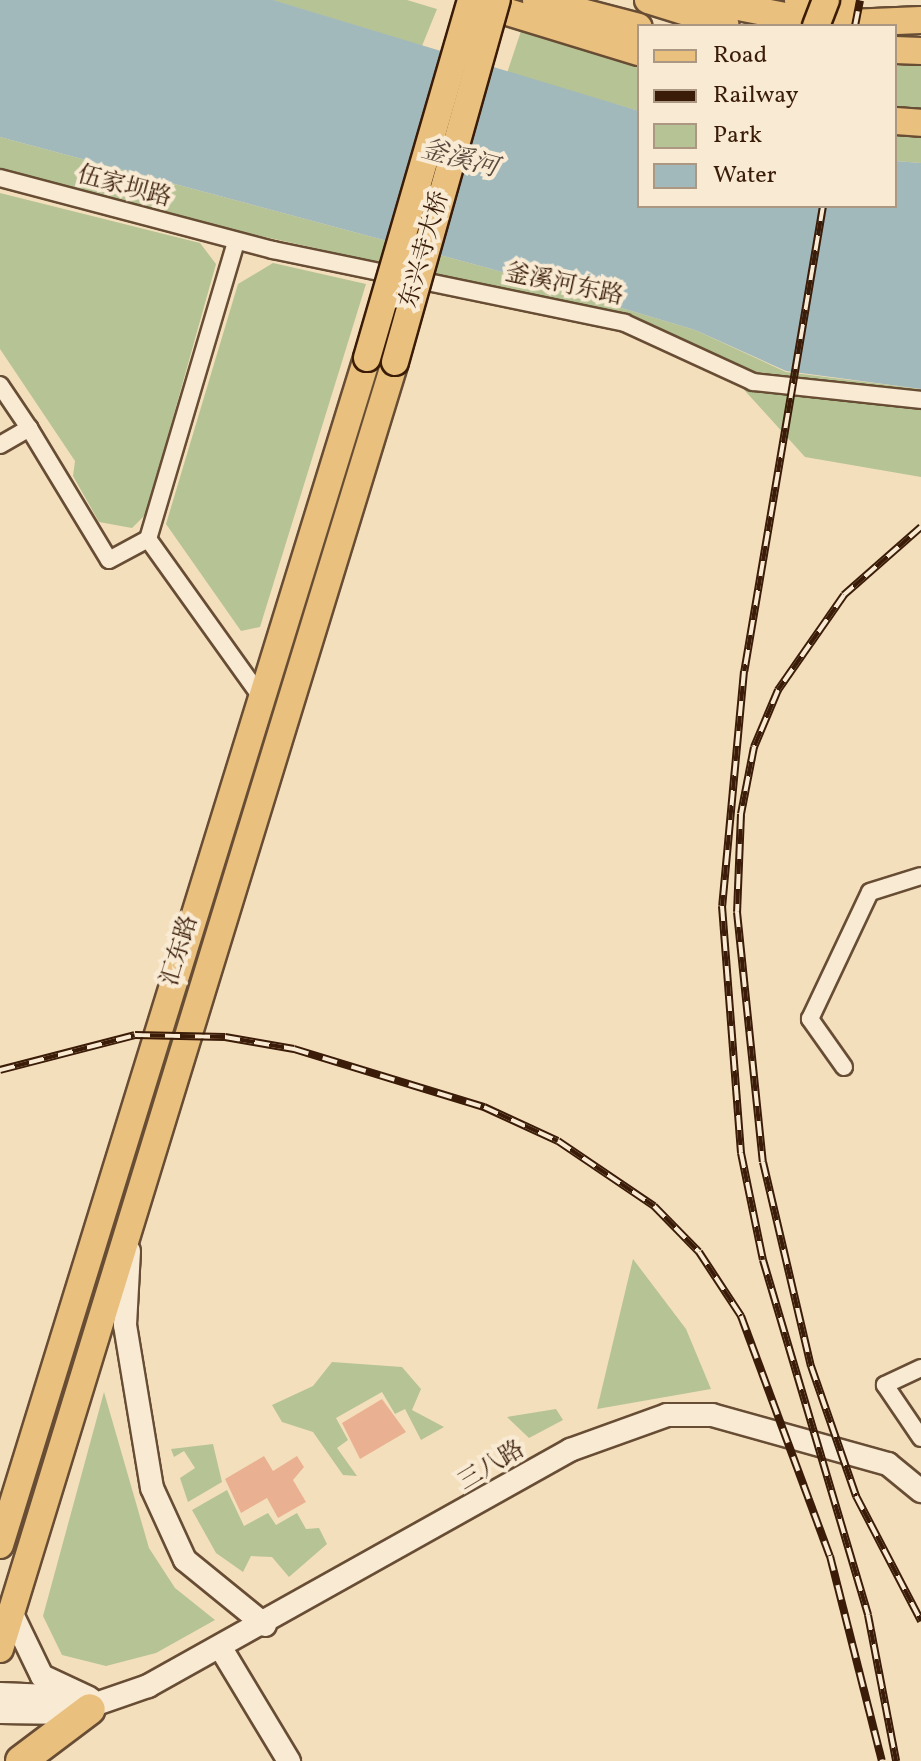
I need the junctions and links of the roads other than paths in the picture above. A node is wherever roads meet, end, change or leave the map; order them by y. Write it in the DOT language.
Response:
graph roads {
  1 [pos="508,0"];
  2 [pos="536,0"];
  3 [pos="648,0"];
  4 [pos="703,0"];
  5 [pos="798,0"];
  6 [pos="476,7"];
  7 [pos="921,7"];
  8 [pos="821,11"];
  9 [pos="921,20"];
  10 [pos="726,24"];
  11 [pos="637,26"];
  12 [pos="897,50"];
  13 [pos="637,51"];
  14 [pos="921,51"];
  15 [pos="897,121"];
  16 [pos="921,123"];
  17 [pos="0,178"];
  18 [pos="236,242"];
  19 [pos="367,358"];
  20 [pos="395,362"];
  21 [pos="0,385"];
  22 [pos="921,400"];
  23 [pos="29,428"];
  24 [pos="0,445"];
  25 [pos="148,539"];
  26 [pos="259,700"];
  27 [pos="289,708"];
  28 [pos="921,876"];
  29 [pos="844,1067"];
  30 [pos="130,1217"];
  31 [pos="921,1368"];
  32 [pos="921,1438"];
  33 [pos="921,1491"];
  34 [pos="0,1545"];
  35 [pos="11,1612"];
  36 [pos="265,1625"];
  37 [pos="0,1649"];
  38 [pos="222,1650"];
  39 [pos="0,1694"];
  40 [pos="96,1703"];
  41 [pos="0,1712"];
  42 [pos="21,1761"];
  43 [pos="289,1761"];
  1 -- 6 [label="main road, bridge"];
  2 -- 11 [label="main road"];
  3 -- 10 [label="main road"];
  4 -- 8 [label="main road"];
  5 -- 8 [label="main road"];
  6 -- 13 [label="main road"];
  6 -- 19 [label="main road, 东兴寺大桥, bridge"];
  6 -- 20 [label="main road, 东兴寺大桥, bridge"];
  7 -- 8 [label="main road"];
  8 -- 9 [label="main road"];
  12 -- 14 [label="main road"];
  15 -- 16 [label="main road"];
  17 -- 18 [label="street, 伍家坝路"];
  18 -- 22 [label="street, 釜溪河东路"];
  18 -- 25 [label="street"];
  19 -- 26 [label="main road, 汇东路"];
  20 -- 27 [label="main road, 汇东路"];
  21 -- 23 [label="street"];
  23 -- 24 [label="street"];
  23 -- 25 [label="street"];
  25 -- 26 [label="street"];
  26 -- 27 [label="street"];
  26 -- 34 [label="main road, 汇东路"];
  27 -- 30 [label="main road, 汇东路"];
  28 -- 29 [label="street"];
  30 -- 35 [label="main road, 汇东路"];
  30 -- 36 [label="main road"];
  31 -- 32 [label="street"];
  33 -- 36 [label="main road, 三八路"];
  35 -- 37 [label="main road, 汇东路"];
  35 -- 40 [label="main road"];
  36 -- 38 [label="main road, 三八路"];
  38 -- 40 [label="main road, 三八路"];
  38 -- 43 [label="main road"];
  39 -- 40 [label="main road, 三八路"];
  40 -- 41 [label="main road, 三八路"];
  40 -- 42 [label="highway"];
}
